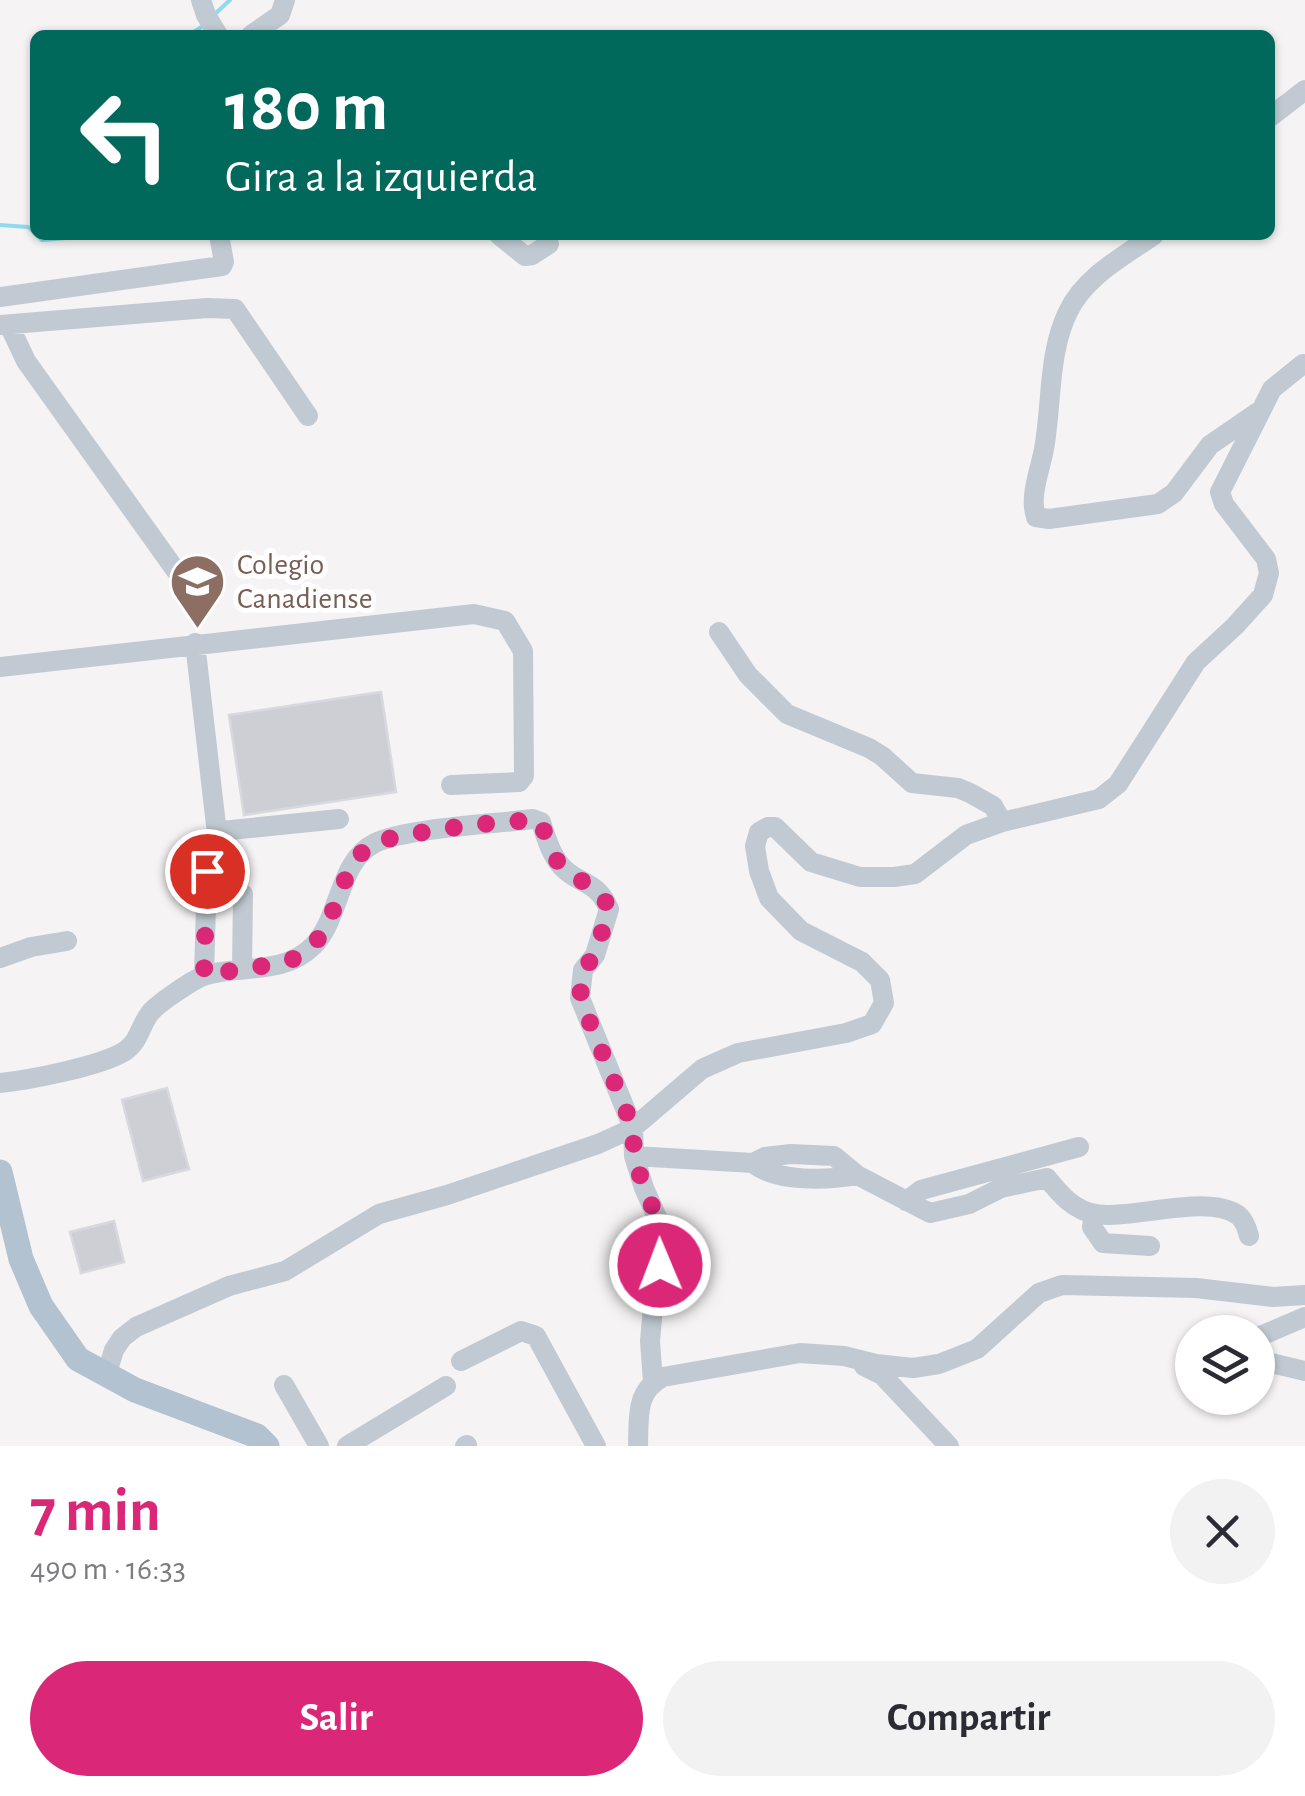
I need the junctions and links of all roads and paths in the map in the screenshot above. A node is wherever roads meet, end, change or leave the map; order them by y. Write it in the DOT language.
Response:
graph roads {
  1 [pos="285,0"];
  2 [pos="258,30"];
  3 [pos="1305,90"];
  4 [pos="1275,113"];
  5 [pos="220,240"];
  6 [pos="505,240"];
  7 [pos="1147,240"];
  8 [pos="549,244"];
  9 [pos="0,298"];
  10 [pos="5,325"];
  11 [pos="1303,364"];
  12 [pos="1258,412"];
  13 [pos="308,416"];
  14 [pos="199,603"];
  15 [pos="720,632"];
  16 [pos="196,643"];
  17 [pos="0,667"];
  18 [pos="451,785"];
  19 [pos="339,818"];
  20 [pos="1002,822"];
  21 [pos="207,871"];
  22 [pos="242,894"];
  23 [pos="67,941"];
  24 [pos="0,958"];
  25 [pos="242,969"];
  26 [pos="204,975"];
  27 [pos="0,1084"];
  28 [pos="633,1128"];
  29 [pos="1079,1147"];
  30 [pos="634,1156"];
  31 [pos="0,1172"];
  32 [pos="906,1201"];
  33 [pos="1094,1214"];
  34 [pos="1250,1236"];
  35 [pos="1150,1246"];
  36 [pos="9,1248"];
  37 [pos="1305,1295"];
  38 [pos="1305,1317"];
  39 [pos="1275,1330"];
  40 [pos="844,1356"];
  41 [pos="461,1361"];
  42 [pos="1275,1364"];
  43 [pos="1305,1371"];
  44 [pos="106,1376"];
  45 [pos="652,1382"];
  46 [pos="284,1385"];
  47 [pos="446,1386"];
  48 [pos="259,1443"];
  49 [pos="319,1446"];
  50 [pos="347,1446"];
  51 [pos="596,1446"];
  52 [pos="638,1446"];
  53 [pos="949,1446"];
  1 -- 2 [label="street"];
  3 -- 4 [label="street"];
  5 -- 9 [label="street"];
  6 -- 8 [label="street"];
  7 -- 12 [label="street"];
  10 -- 13 [label="street"];
  10 -- 14 [label="street"];
  11 -- 12 [label="street"];
  12 -- 20 [label="street"];
  15 -- 20 [label="street"];
  16 -- 17 [label="street"];
  16 -- 18 [label="street"];
  16 -- 19 [label="street"];
  20 -- 28 [label="street"];
  21 -- 26 [label="street"];
  22 -- 25 [label="street"];
  23 -- 24 [label="street"];
  25 -- 26 [label="street"];
  25 -- 28 [label="street"];
  26 -- 27 [label="street"];
  28 -- 30 [label="street"];
  28 -- 44 [label="street"];
  29 -- 32 [label="street"];
  30 -- 32 [label="street"];
  30 -- 45 [label="street"];
  31 -- 36 [label="main road"];
  32 -- 33 [label="street"];
  33 -- 34 [label="street"];
  33 -- 35 [label="street"];
  36 -- 44 [label="main road"];
  37 -- 40 [label="street"];
  38 -- 39 [label="street"];
  40 -- 45 [label="street"];
  40 -- 53 [label="street"];
  41 -- 51 [label="street"];
  42 -- 43 [label="street"];
  44 -- 48 [label="main road"];
  45 -- 52 [label="street"];
  46 -- 49 [label="street"];
  47 -- 50 [label="street"];
}
